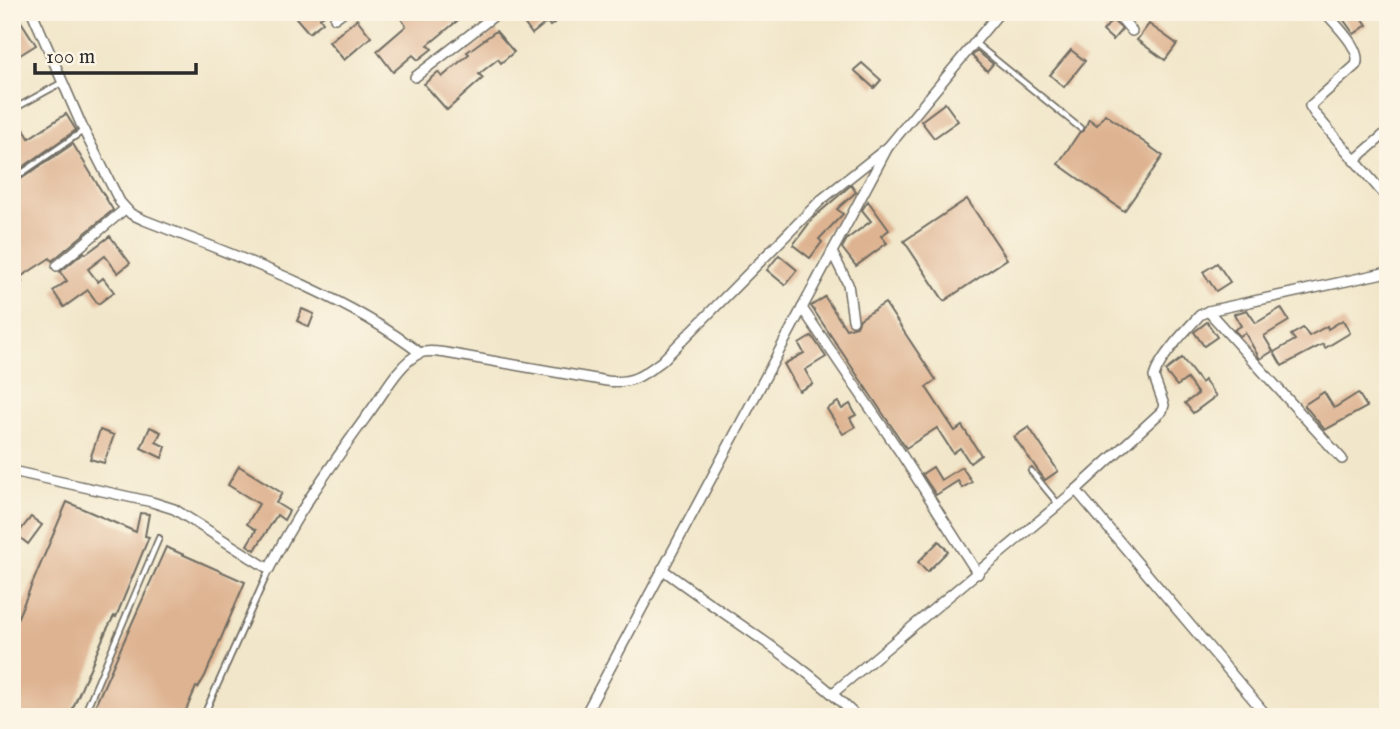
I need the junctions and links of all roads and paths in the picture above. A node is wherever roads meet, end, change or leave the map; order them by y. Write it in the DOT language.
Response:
graph roads {
  1 [pos="32,12"];
  2 [pos="499,12"];
  3 [pos="1000,12"];
  4 [pos="1116,12"];
  5 [pos="1325,12"];
  6 [pos="1132,32"];
  7 [pos="974,43"];
  8 [pos="415,76"];
  9 [pos="64,82"];
  10 [pos="12,110"];
  11 [pos="1080,128"];
  12 [pos="84,131"];
  13 [pos="1388,131"];
  14 [pos="888,147"];
  15 [pos="1354,161"];
  16 [pos="12,180"];
  17 [pos="1388,199"];
  18 [pos="125,209"];
  19 [pos="832,252"];
  20 [pos="57,266"];
  21 [pos="1388,272"];
  22 [pos="802,308"];
  23 [pos="1208,311"];
  24 [pos="853,320"];
  25 [pos="420,353"];
  26 [pos="1342,459"];
  27 [pos="12,471"];
  28 [pos="1031,471"];
  29 [pos="1076,490"];
  30 [pos="1059,505"];
  31 [pos="159,538"];
  32 [pos="269,569"];
  33 [pos="662,569"];
  34 [pos="978,574"];
  35 [pos="833,693"];
  36 [pos="1388,705"];
  37 [pos="83,717"];
  38 [pos="203,717"];
  39 [pos="584,717"];
  40 [pos="857,717"];
  41 [pos="1268,717"];
  42 [pos="1378,717"];
  1 -- 9 [label="street"];
  2 -- 8 [label="street"];
  3 -- 7 [label="street"];
  4 -- 6 [label="street"];
  5 -- 15 [label="street"];
  7 -- 11 [label="lane"];
  7 -- 14 [label="street"];
  9 -- 10 [label="lane"];
  9 -- 12 [label="street"];
  12 -- 16 [label="lane"];
  12 -- 18 [label="street"];
  13 -- 15 [label="street"];
  14 -- 19 [label="street"];
  14 -- 25 [label="street"];
  15 -- 17 [label="street"];
  18 -- 20 [label="street"];
  18 -- 25 [label="street"];
  19 -- 22 [label="street"];
  19 -- 24 [label="street"];
  21 -- 23 [label="street"];
  22 -- 33 [label="street"];
  22 -- 34 [label="street"];
  23 -- 26 [label="street"];
  23 -- 29 [label="street"];
  25 -- 32 [label="street"];
  27 -- 32 [label="street"];
  28 -- 30 [label="lane"];
  29 -- 30 [label="street"];
  29 -- 41 [label="street"];
  30 -- 34 [label="street"];
  31 -- 37 [label="lane"];
  32 -- 38 [label="lane"];
  33 -- 35 [label="street"];
  33 -- 39 [label="street"];
  34 -- 35 [label="street"];
  35 -- 40 [label="street"];
  36 -- 42 [label="street"];
}
